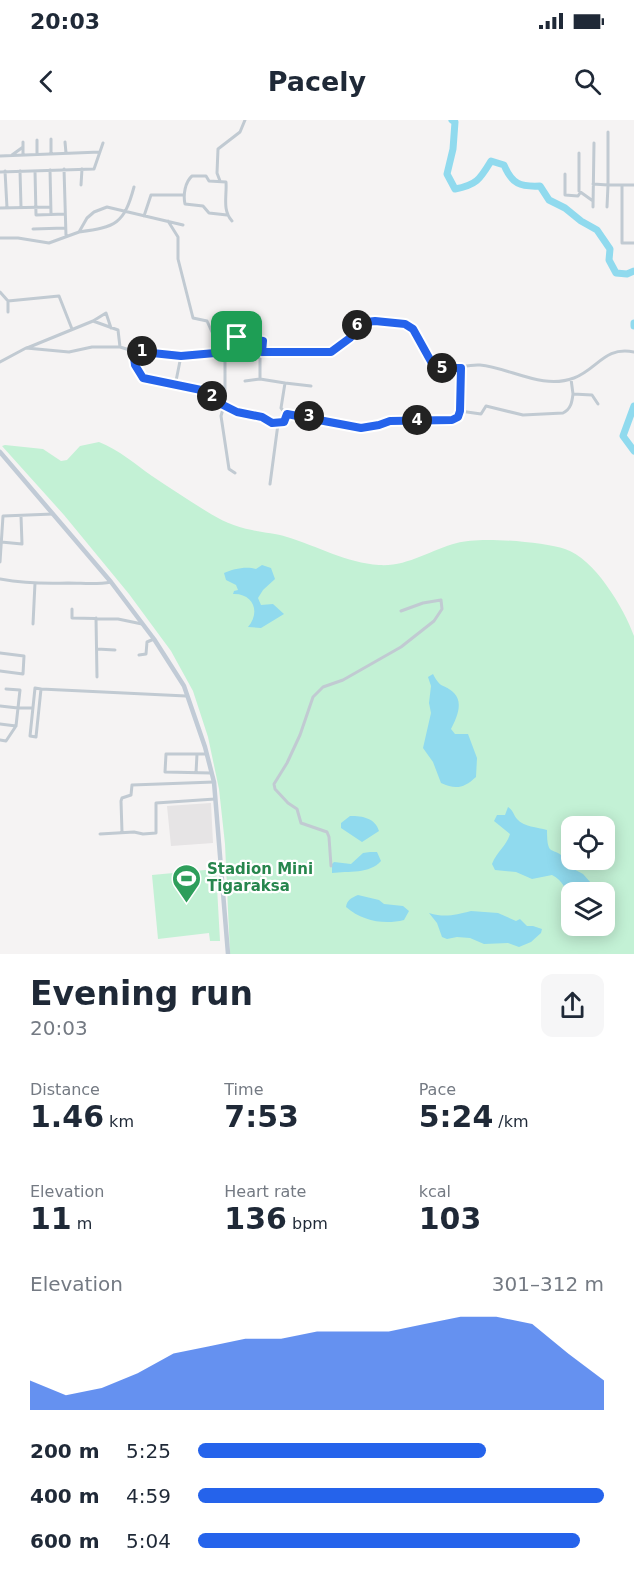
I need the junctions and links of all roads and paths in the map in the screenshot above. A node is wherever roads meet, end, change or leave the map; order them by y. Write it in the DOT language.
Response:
graph roads {
  1 [pos="245,120"];
  2 [pos="609,132"];
  3 [pos="51,139"];
  4 [pos="37,140"];
  5 [pos="23,142"];
  6 [pos="65,142"];
  7 [pos="103,143"];
  8 [pos="594,143"];
  9 [pos="23,147"];
  10 [pos="100,152"];
  11 [pos="66,153"];
  12 [pos="579,153"];
  13 [pos="37,154"];
  14 [pos="51,154"];
  15 [pos="12,155"];
  16 [pos="23,155"];
  17 [pos="0,156"];
  18 [pos="64,169"];
  19 [pos="82,169"];
  20 [pos="35,170"];
  21 [pos="50,170"];
  22 [pos="5,171"];
  23 [pos="20,171"];
  24 [pos="0,172"];
  25 [pos="565,174"];
  26 [pos="220,181"];
  27 [pos="593,184"];
  28 [pos="81,185"];
  29 [pos="608,185"];
  30 [pos="622,185"];
  31 [pos="634,185"];
  32 [pos="134,187"];
  33 [pos="580,193"];
  34 [pos="184,195"];
  35 [pos="593,201"];
  36 [pos="21,207"];
  37 [pos="36,207"];
  38 [pos="50,207"];
  39 [pos="593,207"];
  40 [pos="608,207"];
  41 [pos="0,208"];
  42 [pos="7,208"];
  43 [pos="126,211"];
  44 [pos="51,214"];
  45 [pos="65,214"];
  46 [pos="227,215"];
  47 [pos="144,216"];
  48 [pos="168,221"];
  49 [pos="232,221"];
  50 [pos="183,225"];
  51 [pos="65,228"];
  52 [pos="33,229"];
  53 [pos="79,232"];
  54 [pos="66,236"];
  55 [pos="0,238"];
  56 [pos="634,243"];
  57 [pos="0,292"];
  58 [pos="8,301"];
  59 [pos="8,312"];
  60 [pos="93,321"];
  61 [pos="111,328"];
  62 [pos="72,329"];
  63 [pos="237,337"];
  64 [pos="120,347"];
  65 [pos="26,348"];
  66 [pos="133,351"];
  67 [pos="225,351"];
  68 [pos="238,351"];
  69 [pos="261,352"];
  70 [pos="634,352"];
  71 [pos="181,356"];
  72 [pos="0,362"];
  73 [pos="461,368"];
  74 [pos="260,379"];
  75 [pos="571,379"];
  76 [pos="245,381"];
  77 [pos="285,383"];
  78 [pos="175,386"];
  79 [pos="311,386"];
  80 [pos="573,394"];
  81 [pos="598,404"];
  82 [pos="224,406"];
  83 [pos="460,411"];
  84 [pos="287,414"];
  85 [pos="278,424"];
  86 [pos="0,453"];
  87 [pos="235,473"];
  88 [pos="270,484"];
  89 [pos="55,514"];
  90 [pos="1,516"];
  91 [pos="21,516"];
  92 [pos="1,542"];
  93 [pos="0,561"];
  94 [pos="0,579"];
  95 [pos="111,582"];
  96 [pos="36,583"];
  97 [pos="72,609"];
  98 [pos="401,611"];
  99 [pos="96,618"];
  100 [pos="33,624"];
  101 [pos="142,624"];
  102 [pos="154,639"];
  103 [pos="97,649"];
  104 [pos="115,650"];
  105 [pos="0,653"];
  106 [pos="139,655"];
  107 [pos="0,671"];
  108 [pos="97,677"];
  109 [pos="41,688"];
  110 [pos="6,689"];
  111 [pos="188,696"];
  112 [pos="0,706"];
  113 [pos="18,708"];
  114 [pos="33,708"];
  115 [pos="0,724"];
  116 [pos="16,726"];
  117 [pos="0,740"];
  118 [pos="196,754"];
  119 [pos="207,754"];
  120 [pos="196,773"];
  121 [pos="211,773"];
  122 [pos="214,782"];
  123 [pos="215,799"];
  124 [pos="122,832"];
  125 [pos="100,834"];
  126 [pos="331,866"];
  127 [pos="228,954"];
  1 -- 26 [label="street"];
  2 -- 29 [label="street"];
  3 -- 14 [label="street"];
  4 -- 13 [label="street"];
  5 -- 9 [label="street"];
  6 -- 11 [label="street"];
  7 -- 10 [label="street"];
  8 -- 27 [label="street"];
  9 -- 15 [label="street"];
  9 -- 16 [label="street"];
  10 -- 11 [label="street"];
  10 -- 19 [label="street"];
  11 -- 14 [label="street"];
  12 -- 33 [label="street"];
  13 -- 14 [label="street"];
  13 -- 16 [label="street"];
  15 -- 16 [label="street"];
  15 -- 17 [label="street"];
  18 -- 19 [label="street"];
  18 -- 21 [label="street"];
  18 -- 45 [label="street"];
  19 -- 28 [label="street"];
  20 -- 21 [label="street"];
  20 -- 23 [label="street"];
  20 -- 37 [label="street"];
  21 -- 38 [label="street"];
  22 -- 23 [label="street"];
  22 -- 24 [label="street"];
  22 -- 42 [label="street"];
  23 -- 36 [label="street"];
  25 -- 33 [label="street"];
  26 -- 34 [label="street"];
  26 -- 46 [label="street"];
  27 -- 29 [label="street"];
  27 -- 35 [label="street"];
  29 -- 30 [label="street"];
  29 -- 40 [label="street"];
  30 -- 31 [label="street"];
  30 -- 56 [label="street"];
  32 -- 43 [label="street"];
  33 -- 35 [label="street"];
  34 -- 46 [label="street"];
  34 -- 47 [label="street"];
  35 -- 39 [label="street"];
  36 -- 37 [label="street"];
  36 -- 42 [label="street"];
  37 -- 38 [label="street"];
  37 -- 44 [label="street"];
  38 -- 44 [label="street"];
  41 -- 42 [label="street"];
  43 -- 47 [label="street"];
  43 -- 53 [label="street"];
  43 -- 53 [label="street"];
  44 -- 45 [label="street"];
  45 -- 51 [label="street"];
  46 -- 49 [label="street"];
  47 -- 48 [label="street"];
  48 -- 50 [label="street"];
  48 -- 63 [label="street"];
  51 -- 52 [label="street"];
  51 -- 54 [label="street"];
  53 -- 54 [label="street"];
  54 -- 55 [label="street"];
  57 -- 58 [label="street"];
  58 -- 59 [label="street"];
  58 -- 62 [label="street"];
  60 -- 61 [label="street"];
  60 -- 61 [label="street"];
  60 -- 62 [label="street"];
  61 -- 64 [label="street"];
  62 -- 65 [label="street"];
  63 -- 68 [label="street"];
  63 -- 69 [label="street"];
  64 -- 65 [label="street"];
  64 -- 66 [label="street"];
  65 -- 72 [label="street"];
  66 -- 71 [label="street"];
  66 -- 78 [label="street"];
  67 -- 68 [label="street"];
  67 -- 71 [label="street"];
  67 -- 82 [label="street"];
  68 -- 69 [label="street"];
  69 -- 73 [label="street"];
  69 -- 74 [label="street"];
  70 -- 75 [label="street"];
  71 -- 78 [label="street"];
  73 -- 75 [label="street"];
  73 -- 83 [label="street"];
  74 -- 76 [label="street"];
  74 -- 77 [label="street"];
  75 -- 80 [label="street"];
  77 -- 79 [label="street"];
  77 -- 84 [label="street"];
  78 -- 82 [label="street"];
  80 -- 81 [label="street"];
  80 -- 83 [label="street"];
  82 -- 85 [label="street"];
  82 -- 87 [label="street"];
  83 -- 84 [label="street"];
  84 -- 85 [label="street"];
  85 -- 88 [label="street"];
  86 -- 89 [label="street"];
  89 -- 91 [label="street"];
  89 -- 95 [label="street"];
  90 -- 91 [label="street"];
  90 -- 92 [label="street"];
  91 -- 92 [label="street"];
  92 -- 93 [label="street"];
  94 -- 96 [label="street"];
  95 -- 96 [label="street"];
  95 -- 101 [label="street"];
  96 -- 100 [label="street"];
  97 -- 99 [label="street"];
  98 -- 126 [label="street"];
  99 -- 101 [label="street"];
  99 -- 103 [label="street"];
  101 -- 102 [label="street"];
  102 -- 106 [label="street"];
  102 -- 111 [label="street"];
  103 -- 104 [label="street"];
  103 -- 108 [label="street"];
  105 -- 107 [label="street"];
  109 -- 111 [label="street"];
  109 -- 114 [label="street"];
  109 -- 114 [label="street"];
  110 -- 113 [label="street"];
  111 -- 119 [label="street"];
  112 -- 113 [label="street"];
  113 -- 114 [label="street"];
  113 -- 116 [label="street"];
  115 -- 116 [label="street"];
  116 -- 117 [label="street"];
  118 -- 119 [label="street"];
  118 -- 120 [label="street"];
  118 -- 120 [label="street"];
  119 -- 121 [label="street"];
  120 -- 121 [label="street"];
  121 -- 122 [label="street"];
  122 -- 123 [label="street"];
  122 -- 124 [label="street"];
  123 -- 124 [label="street"];
  123 -- 127 [label="street"];
  124 -- 125 [label="street"];
}
